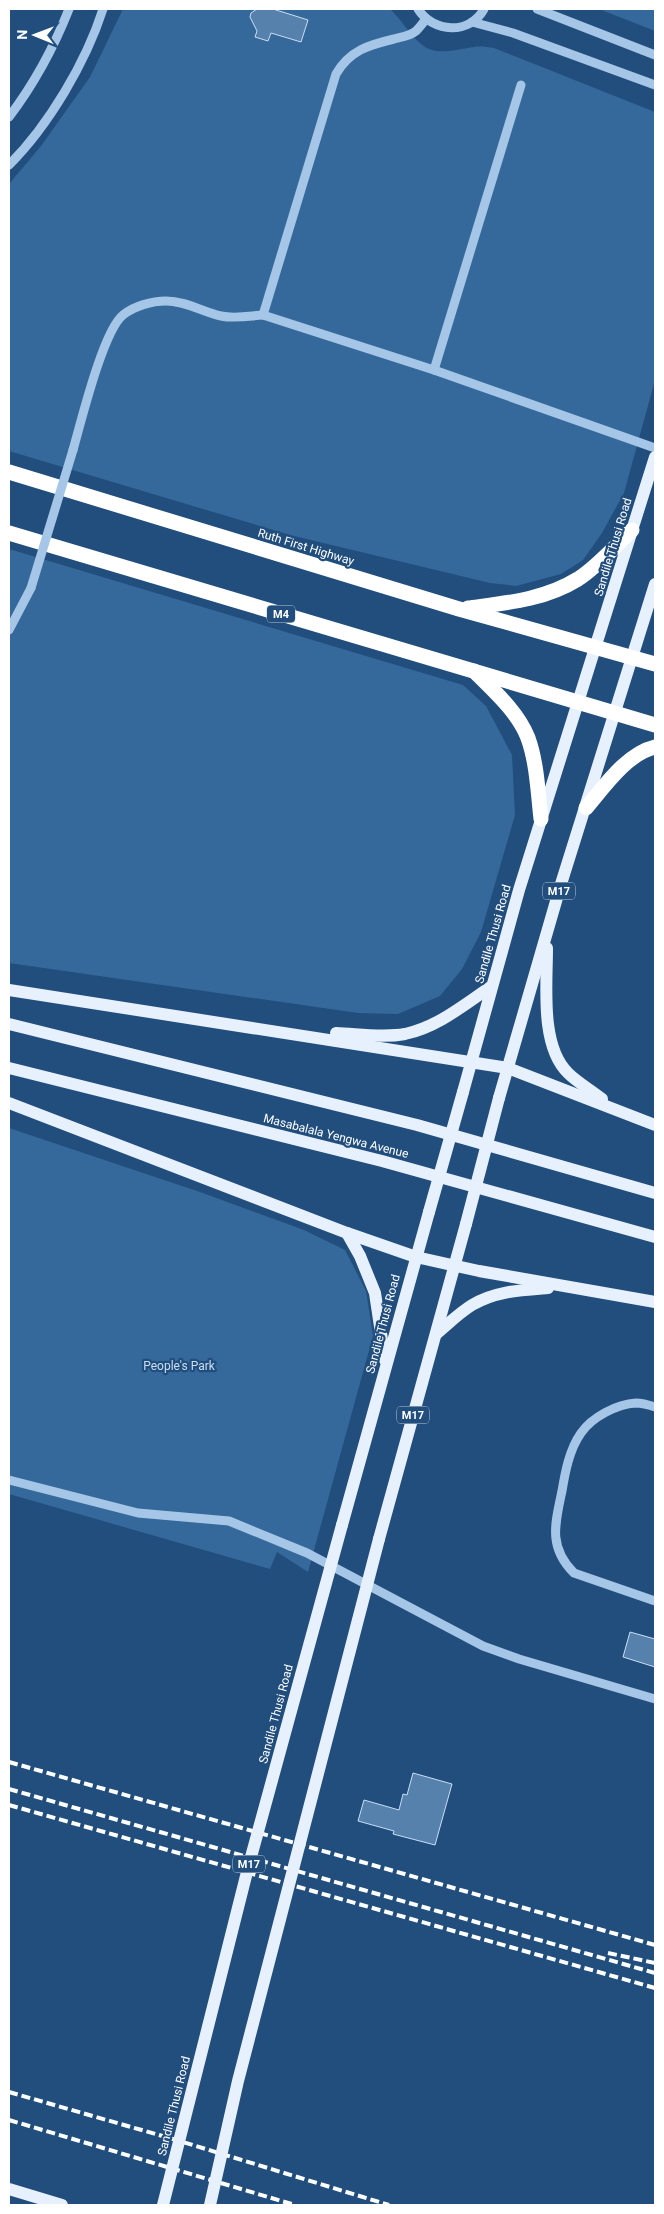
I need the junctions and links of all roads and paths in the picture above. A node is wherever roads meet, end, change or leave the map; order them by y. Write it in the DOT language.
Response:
graph roads {
  1 [pos="69,9"];
  2 [pos="102,9"];
  3 [pos="418,9"];
  4 [pos="484,9"];
  5 [pos="537,9"];
  6 [pos="426,19"];
  7 [pos="472,22"];
  8 [pos="655,55"];
  9 [pos="522,85"];
  10 [pos="655,85"];
  11 [pos="9,117"];
  12 [pos="9,165"];
  13 [pos="263,315"];
  14 [pos="434,370"];
  15 [pos="655,448"];
  16 [pos="655,457"];
  17 [pos="9,472"];
  18 [pos="632,530"];
  19 [pos="9,533"];
  20 [pos="655,584"];
  21 [pos="459,609"];
  22 [pos="9,630"];
  23 [pos="596,646"];
  24 [pos="634,657"];
  25 [pos="655,664"];
  26 [pos="473,670"];
  27 [pos="578,702"];
  28 [pos="616,713"];
  29 [pos="655,725"];
  30 [pos="655,747"];
  31 [pos="586,808"];
  32 [pos="541,819"];
  33 [pos="546,936"];
  34 [pos="492,986"];
  35 [pos="9,990"];
  36 [pos="9,1024"];
  37 [pos="266,1029"];
  38 [pos="471,1061"];
  39 [pos="9,1068"];
  40 [pos="508,1068"];
  41 [pos="9,1103"];
  42 [pos="614,1108"];
  43 [pos="655,1126"];
  44 [pos="655,1193"];
  45 [pos="347,1232"];
  46 [pos="655,1238"];
  47 [pos="416,1257"];
  48 [pos="454,1266"];
  49 [pos="568,1287"];
  50 [pos="655,1302"];
  51 [pos="436,1334"];
  52 [pos="386,1368"];
  53 [pos="655,1407"];
  54 [pos="9,1480"];
  55 [pos="655,1601"];
  56 [pos="655,1699"];
  57 [pos="9,2189"];
  58 [pos="62,2205"];
  59 [pos="163,2205"];
  60 [pos="210,2205"];
  1 -- 11 [label="street"];
  2 -- 12 [label="street"];
  3 -- 6 [label="street"];
  4 -- 7 [label="street"];
  5 -- 8 [label="street"];
  6 -- 7 [label="street"];
  6 -- 13 [label="street"];
  7 -- 10 [label="street"];
  9 -- 14 [label="street"];
  13 -- 14 [label="street"];
  13 -- 22 [label="street, bridge"];
  14 -- 15 [label="street"];
  16 -- 18 [label="main road, Sandile Thusi Road / M17"];
  17 -- 21 [label="highway, Ruth First Highway"];
  18 -- 21 [label="highway"];
  18 -- 23 [label="main road, Sandile Thusi Road / M17"];
  19 -- 26 [label="highway, M4"];
  20 -- 24 [label="main road, M17"];
  21 -- 23 [label="highway, Ruth First Highway"];
  23 -- 24 [label="highway, Ruth First Highway"];
  23 -- 27 [label="main road, Sandile Thusi Road / M17"];
  24 -- 25 [label="highway, Ruth First Highway"];
  24 -- 28 [label="main road, M17"];
  26 -- 27 [label="highway, M4"];
  26 -- 32 [label="highway"];
  27 -- 28 [label="highway, M4"];
  27 -- 32 [label="main road, Sandile Thusi Road / M17"];
  28 -- 29 [label="highway, M4"];
  28 -- 31 [label="main road, M17"];
  30 -- 31 [label="highway"];
  31 -- 33 [label="main road, M17"];
  32 -- 34 [label="main road, Sandile Thusi Road / M17"];
  33 -- 40 [label="main road, M17"];
  33 -- 42 [label="main road"];
  34 -- 37 [label="main road"];
  34 -- 38 [label="main road, Sandile Thusi Road / M17"];
  35 -- 37 [label="main road"];
  36 -- 44 [label="main road"];
  37 -- 38 [label="main road"];
  38 -- 40 [label="main road"];
  38 -- 47 [label="main road, Sandile Thusi Road / M17, bridge"];
  39 -- 46 [label="main road, Masabalala Yengwa Avenue"];
  40 -- 42 [label="main road"];
  40 -- 48 [label="main road, M17, bridge"];
  41 -- 45 [label="main road"];
  42 -- 43 [label="main road"];
  45 -- 47 [label="main road"];
  45 -- 52 [label="main road"];
  47 -- 48 [label="main road"];
  47 -- 52 [label="main road, Sandile Thusi Road / M17"];
  48 -- 49 [label="main road"];
  48 -- 51 [label="main road, M17"];
  49 -- 50 [label="main road"];
  49 -- 51 [label="main road"];
  51 -- 60 [label="main road, M17, bridge"];
  52 -- 59 [label="main road, Sandile Thusi Road / M17, bridge"];
  53 -- 55 [label="street"];
  54 -- 56 [label="street"];
  57 -- 58 [label="main road"];
}
